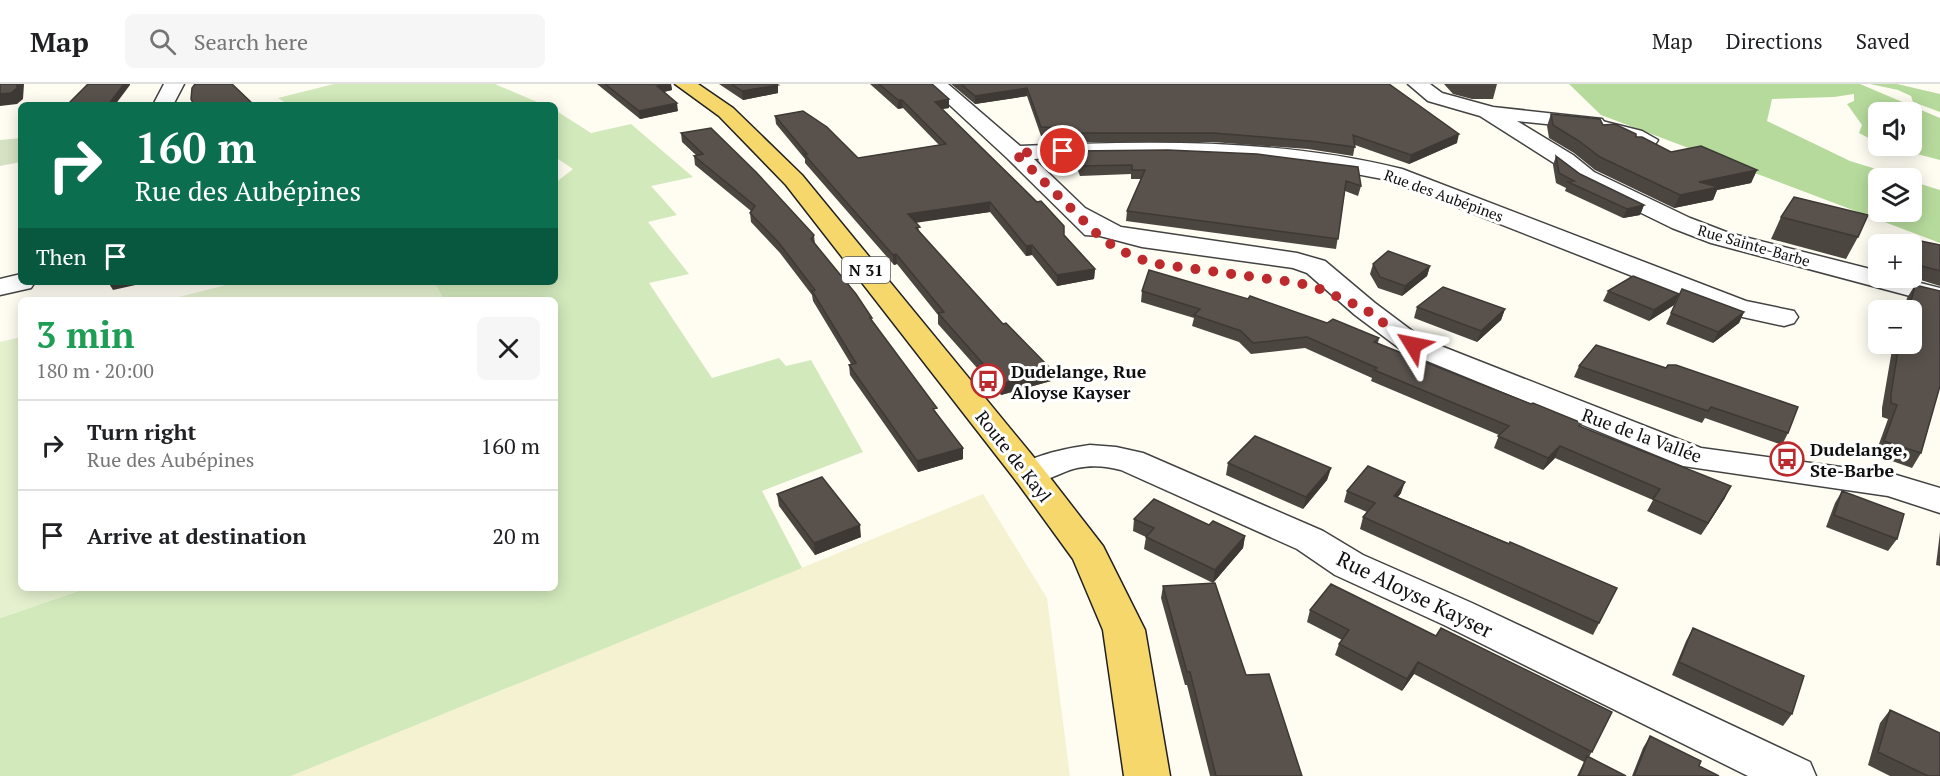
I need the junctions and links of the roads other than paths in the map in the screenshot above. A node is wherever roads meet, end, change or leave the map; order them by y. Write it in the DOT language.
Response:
graph roads {
  1 [pos="174,84"];
  2 [pos="685,84"];
  3 [pos="937,84"];
  4 [pos="1418,84"];
  5 [pos="164,102"];
  6 [pos="1487,112"];
  7 [pos="1595,123"];
  8 [pos="1637,146"];
  9 [pos="1015,153"];
  10 [pos="18,283"];
  11 [pos="0,287"];
  12 [pos="1940,296"];
  13 [pos="1784,317"];
  14 [pos="1029,474"];
  15 [pos="1940,501"];
  16 [pos="1147,776"];
  17 [pos="1792,776"];
  1 -- 5 [label="street"];
  2 -- 14 [label="main road, Route de Kayl / N 31"];
  3 -- 9 [label="street, Rue de la Vallée"];
  4 -- 6 [label="street, Rue Sainte-Barbe"];
  6 -- 7 [label="street, Rue Sainte-Barbe"];
  6 -- 12 [label="street, Rue Sainte-Barbe"];
  7 -- 8 [label="lane"];
  9 -- 13 [label="street, Rue des Aubépines"];
  9 -- 15 [label="street, Rue de la Vallée"];
  10 -- 11 [label="street"];
  14 -- 16 [label="main road, Route de Kayl / N 31"];
  14 -- 17 [label="street, Rue Aloyse Kayser"];
}
